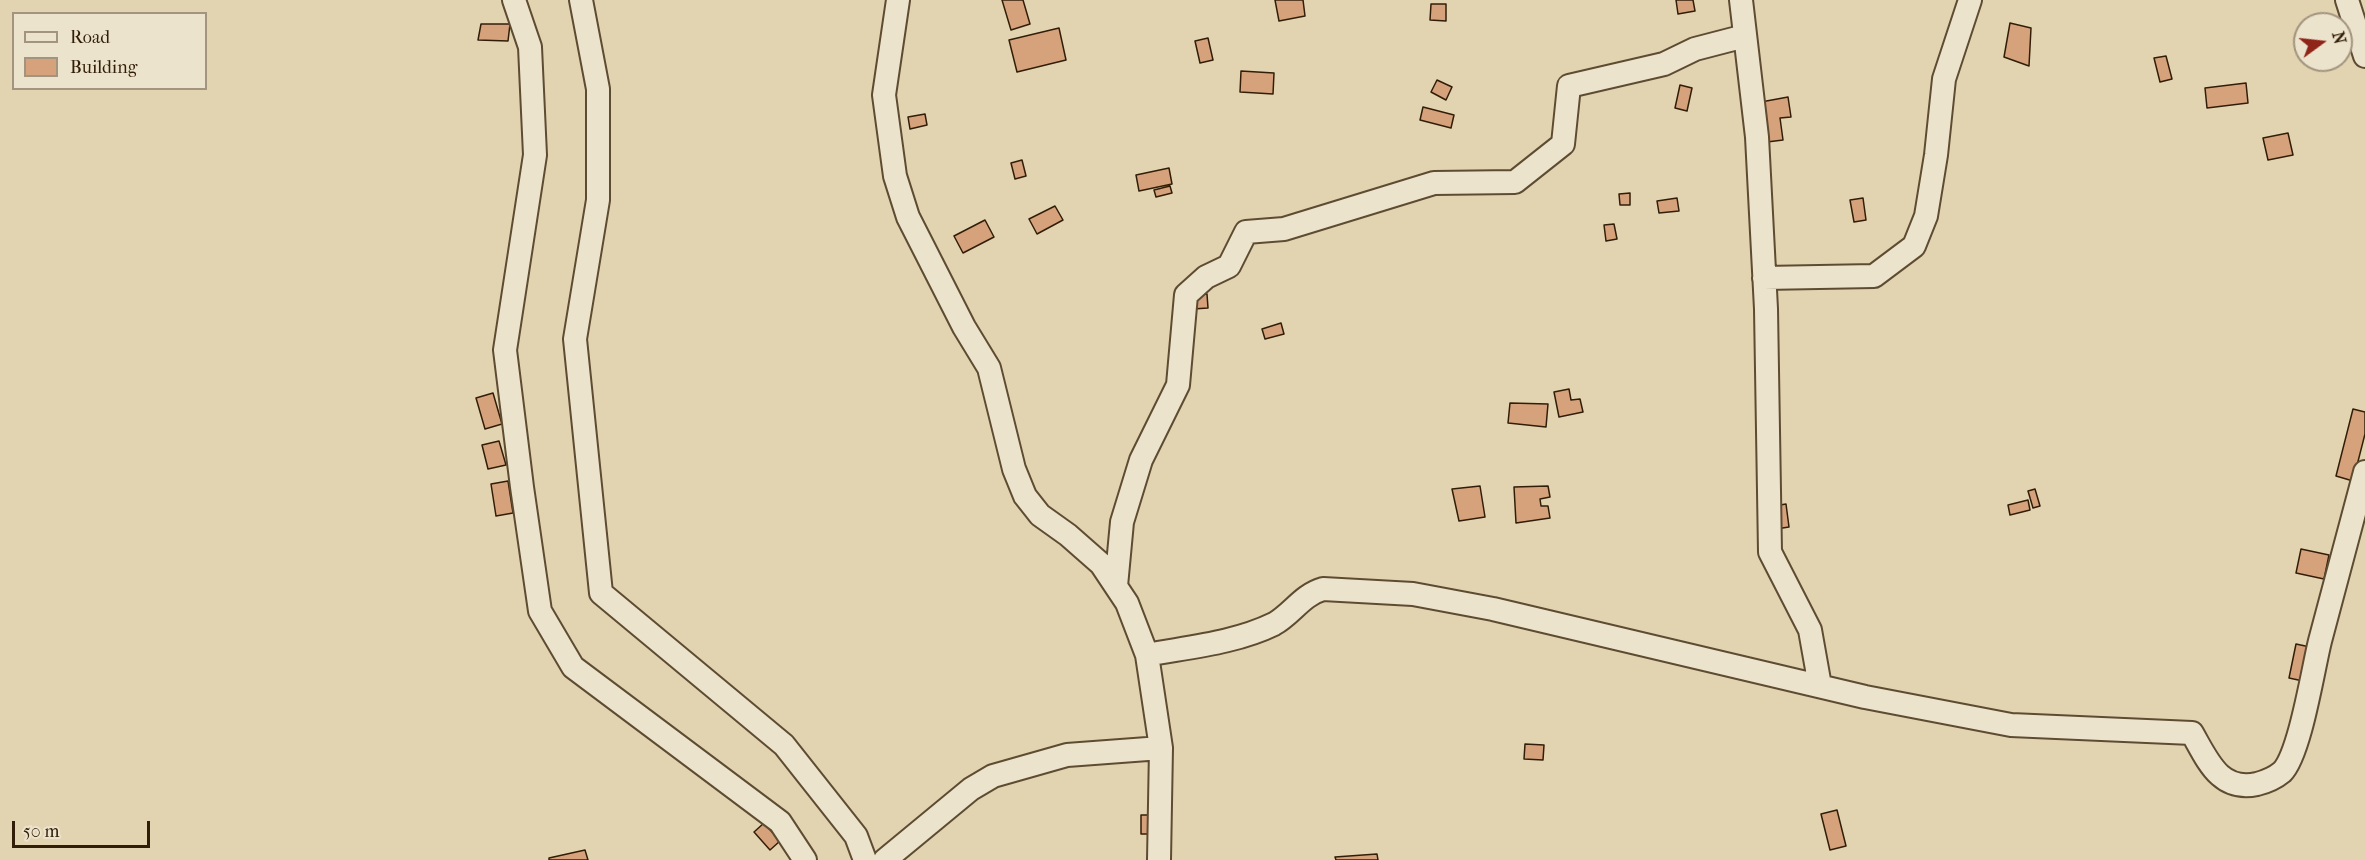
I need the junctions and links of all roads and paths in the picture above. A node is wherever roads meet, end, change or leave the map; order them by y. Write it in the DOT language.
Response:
graph roads {
  1 [pos="514,0"];
  2 [pos="581,0"];
  3 [pos="898,0"];
  4 [pos="1742,0"];
  5 [pos="1970,0"];
  6 [pos="2347,0"];
  7 [pos="1745,36"];
  8 [pos="2365,56"];
  9 [pos="1764,278"];
  10 [pos="2365,472"];
  11 [pos="1116,586"];
  12 [pos="1147,655"];
  13 [pos="1820,686"];
  14 [pos="1161,748"];
  15 [pos="805,860"];
  16 [pos="865,860"];
  17 [pos="885,860"];
  18 [pos="1159,860"];
  1 -- 15 [label="street"];
  2 -- 16 [label="street"];
  3 -- 11 [label="street"];
  4 -- 7 [label="street"];
  5 -- 9 [label="street"];
  6 -- 8 [label="street"];
  7 -- 9 [label="street"];
  7 -- 11 [label="street"];
  9 -- 13 [label="street"];
  10 -- 13 [label="street"];
  11 -- 12 [label="street"];
  12 -- 13 [label="street"];
  12 -- 14 [label="street"];
  14 -- 17 [label="street"];
  14 -- 18 [label="street"];
}
